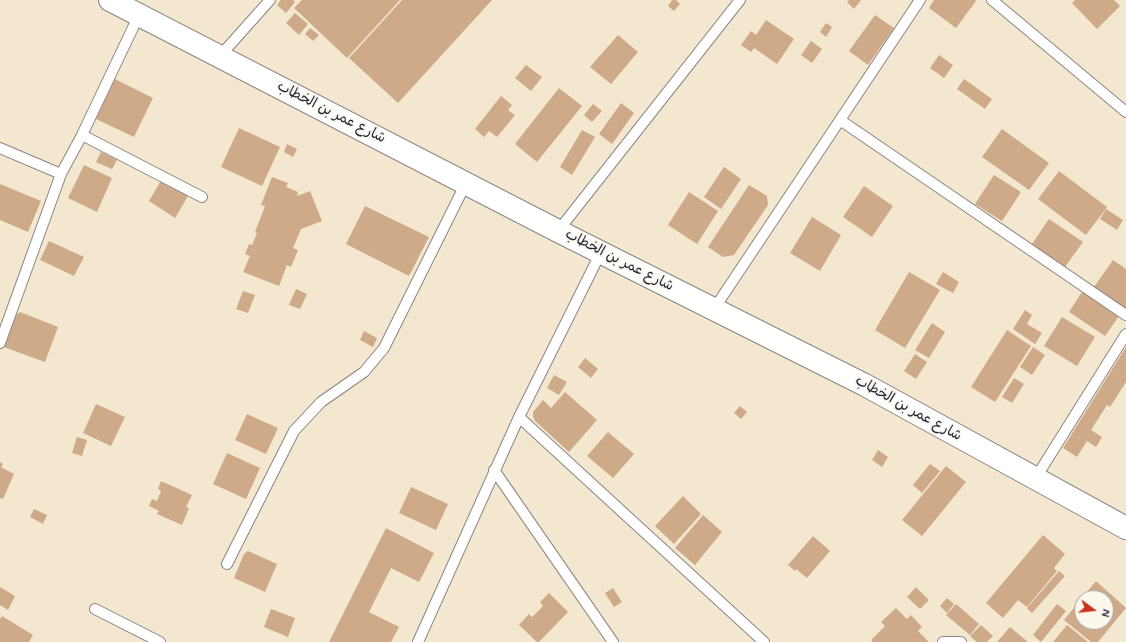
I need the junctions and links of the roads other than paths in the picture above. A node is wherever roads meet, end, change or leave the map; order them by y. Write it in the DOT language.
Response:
graph roads {
  1 [pos="110,0"];
  2 [pos="270,0"];
  3 [pos="740,0"];
  4 [pos="920,0"];
  5 [pos="992,0"];
  6 [pos="139,15"];
  7 [pos="220,56"];
  8 [pos="1126,112"];
  9 [pos="840,120"];
  10 [pos="82,135"];
  11 [pos="0,148"];
  12 [pos="61,174"];
  13 [pos="466,183"];
  14 [pos="202,197"];
  15 [pos="558,231"];
  16 [pos="601,252"];
  17 [pos="714,309"];
  18 [pos="1126,315"];
  19 [pos="1126,334"];
  20 [pos="0,342"];
  21 [pos="519,417"];
  22 [pos="494,470"];
  23 [pos="1035,479"];
  24 [pos="1126,528"];
  25 [pos="227,564"];
  26 [pos="95,609"];
  27 [pos="160,642"];
  28 [pos="418,642"];
  29 [pos="613,642"];
  30 [pos="764,642"];
  31 [pos="943,642"];
  32 [pos="961,642"];
  1 -- 6 [label="main road, شارع عمر بن الخطاب"];
  2 -- 7 [label="lane"];
  3 -- 15 [label="lane"];
  4 -- 9 [label="lane"];
  5 -- 8 [label="lane"];
  6 -- 7 [label="main road, شارع عمر بن الخطاب"];
  6 -- 10 [label="lane"];
  7 -- 13 [label="main road, شارع عمر بن الخطاب"];
  9 -- 17 [label="lane"];
  9 -- 18 [label="lane"];
  10 -- 12 [label="lane"];
  10 -- 14 [label="lane"];
  11 -- 12 [label="lane"];
  12 -- 20 [label="lane"];
  13 -- 15 [label="main road, شارع عمر بن الخطاب"];
  13 -- 25 [label="lane"];
  15 -- 16 [label="main road, شارع عمر بن الخطاب"];
  16 -- 17 [label="main road, شارع عمر بن الخطاب"];
  16 -- 21 [label="lane"];
  17 -- 23 [label="main road, شارع عمر بن الخطاب"];
  19 -- 23 [label="lane"];
  21 -- 22 [label="lane"];
  21 -- 30 [label="lane"];
  22 -- 28 [label="lane"];
  22 -- 29 [label="lane"];
  23 -- 24 [label="main road, شارع عمر بن الخطاب"];
  26 -- 27 [label="lane"];
  31 -- 32 [label="lane"];
}
